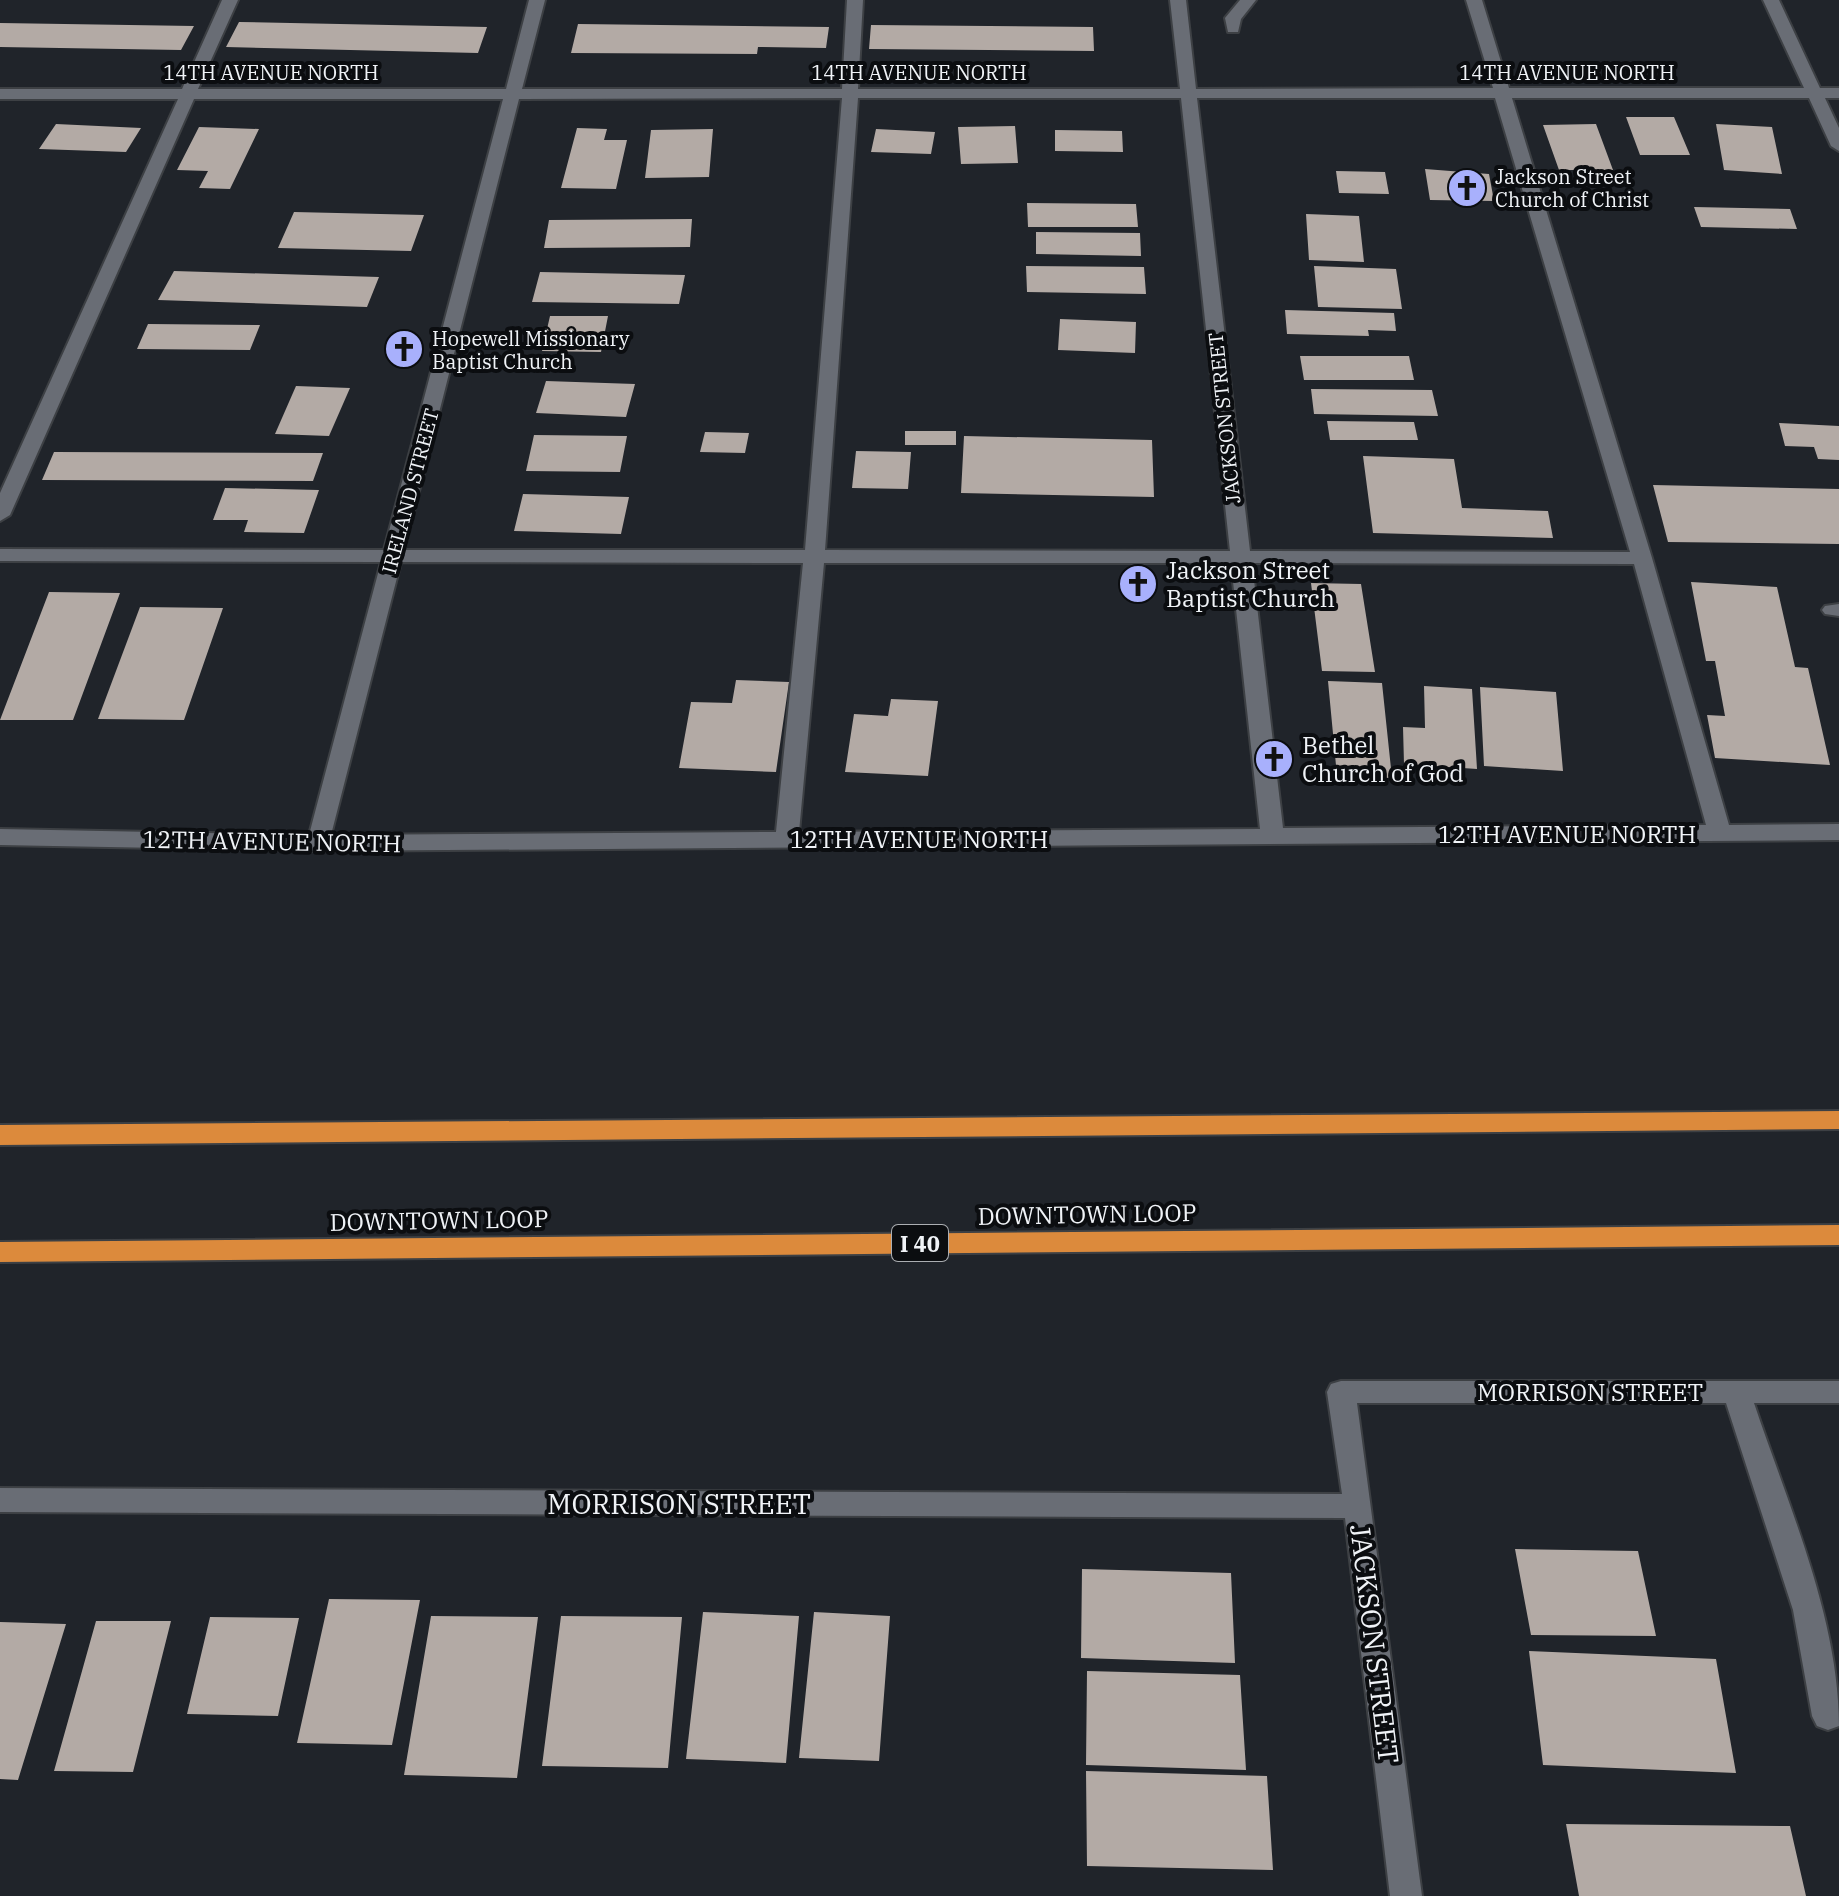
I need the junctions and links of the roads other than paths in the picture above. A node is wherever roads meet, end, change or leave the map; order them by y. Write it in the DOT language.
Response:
graph roads {
  1 [pos="230,0"];
  2 [pos="537,0"];
  3 [pos="855,0"];
  4 [pos="1178,0"];
  5 [pos="1248,0"];
  6 [pos="1474,0"];
  7 [pos="1771,0"];
  8 [pos="1233,29"];
  9 [pos="1814,93"];
  10 [pos="1839,93"];
  11 [pos="0,94"];
  12 [pos="190,94"];
  13 [pos="513,94"];
  14 [pos="850,94"];
  15 [pos="1188,94"];
  16 [pos="1502,94"];
  17 [pos="1839,146"];
  18 [pos="0,515"];
  19 [pos="0,555"];
  20 [pos="813,556"];
  21 [pos="393,558"];
  22 [pos="1240,558"];
  23 [pos="1642,558"];
  24 [pos="1839,832"];
  25 [pos="1720,833"];
  26 [pos="1272,836"];
  27 [pos="0,837"];
  28 [pos="787,840"];
  29 [pos="318,843"];
  30 [pos="1839,1120"];
  31 [pos="0,1135"];
  32 [pos="1839,1235"];
  33 [pos="0,1252"];
  34 [pos="1341,1392"];
  35 [pos="1736,1392"];
  36 [pos="1839,1392"];
  37 [pos="0,1500"];
  38 [pos="1358,1506"];
  39 [pos="1828,1716"];
  40 [pos="1406,1896"];
  1 -- 12 [label="street"];
  2 -- 13 [label="street, IRELAND STREET"];
  3 -- 14 [label="street"];
  4 -- 15 [label="street, JACKSON STREET"];
  5 -- 8 [label="street"];
  6 -- 16 [label="street"];
  7 -- 9 [label="street"];
  9 -- 10 [label="street, 14TH AVENUE NORTH"];
  9 -- 16 [label="street, 14TH AVENUE NORTH"];
  9 -- 17 [label="street"];
  11 -- 12 [label="street, 14TH AVENUE NORTH"];
  12 -- 13 [label="street, 14TH AVENUE NORTH"];
  12 -- 18 [label="street"];
  13 -- 14 [label="street, 14TH AVENUE NORTH"];
  13 -- 21 [label="street, IRELAND STREET"];
  14 -- 15 [label="street, 14TH AVENUE NORTH"];
  14 -- 20 [label="street"];
  15 -- 16 [label="street, 14TH AVENUE NORTH"];
  15 -- 22 [label="street, JACKSON STREET"];
  16 -- 23 [label="street"];
  19 -- 21 [label="street"];
  20 -- 21 [label="street"];
  20 -- 22 [label="street"];
  20 -- 28 [label="street"];
  21 -- 29 [label="street, IRELAND STREET"];
  22 -- 23 [label="street"];
  22 -- 26 [label="street, JACKSON STREET"];
  23 -- 25 [label="street"];
  24 -- 25 [label="street, 12TH AVENUE NORTH"];
  25 -- 26 [label="street, 12TH AVENUE NORTH"];
  26 -- 28 [label="street, 12TH AVENUE NORTH"];
  27 -- 29 [label="street, 12TH AVENUE NORTH"];
  28 -- 29 [label="street, 12TH AVENUE NORTH"];
  30 -- 31 [label="highway"];
  32 -- 33 [label="highway, DOWNTOWN LOOP / I 40"];
  34 -- 35 [label="street, MORRISON STREET"];
  34 -- 38 [label="street, JACKSON STREET"];
  35 -- 36 [label="street, MORRISON STREET"];
  35 -- 39 [label="street"];
  37 -- 38 [label="street, MORRISON STREET"];
  38 -- 40 [label="street, JACKSON STREET"];
}
